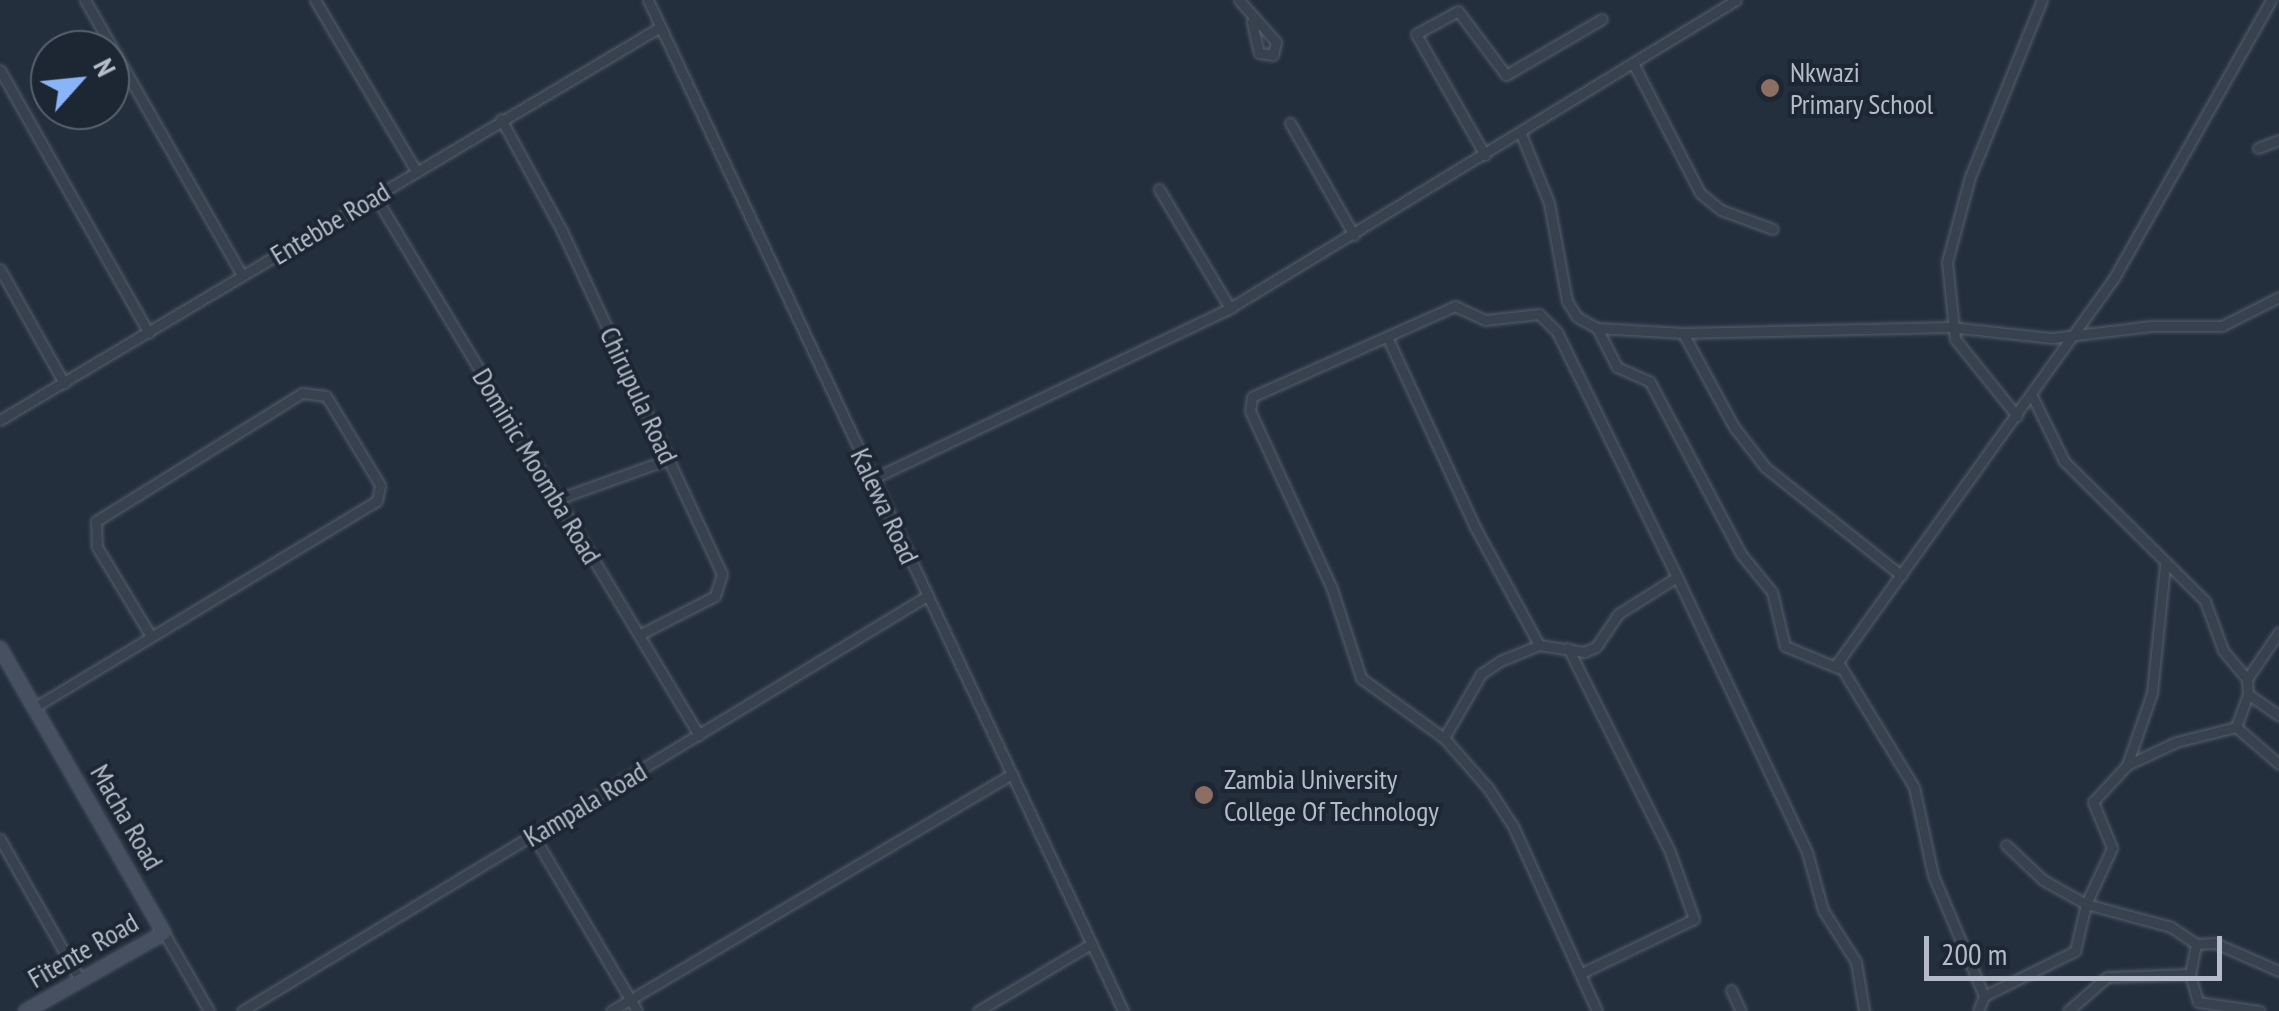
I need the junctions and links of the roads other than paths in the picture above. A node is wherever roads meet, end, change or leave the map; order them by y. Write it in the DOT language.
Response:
graph roads {
  1 [pos="84,0"];
  2 [pos="315,0"];
  3 [pos="648,0"];
  4 [pos="1239,0"];
  5 [pos="1736,0"];
  6 [pos="2042,0"];
  7 [pos="2271,0"];
  8 [pos="1602,19"];
  9 [pos="1252,22"];
  10 [pos="660,27"];
  11 [pos="1633,62"];
  12 [pos="0,70"];
  13 [pos="502,120"];
  14 [pos="1290,123"];
  15 [pos="1521,134"];
  16 [pos="2279,140"];
  17 [pos="2258,148"];
  18 [pos="1485,155"];
  19 [pos="416,171"];
  20 [pos="1158,190"];
  21 [pos="374,196"];
  22 [pos="1773,229"];
  23 [pos="1354,235"];
  24 [pos="0,269"];
  25 [pos="242,275"];
  26 [pos="2279,297"];
  27 [pos="1230,308"];
  28 [pos="1950,326"];
  29 [pos="1597,328"];
  30 [pos="1683,332"];
  31 [pos="149,333"];
  32 [pos="2074,336"];
  33 [pos="1389,341"];
  34 [pos="64,383"];
  35 [pos="2032,396"];
  36 [pos="2018,416"];
  37 [pos="0,420"];
  38 [pos="669,459"];
  39 [pos="872,479"];
  40 [pos="558,500"];
  41 [pos="2166,564"];
  42 [pos="1901,575"];
  43 [pos="1677,577"];
  44 [pos="927,596"];
  45 [pos="2279,632"];
  46 [pos="639,635"];
  47 [pos="151,636"];
  48 [pos="1539,645"];
  49 [pos="0,648"];
  50 [pos="1568,648"];
  51 [pos="1838,668"];
  52 [pos="2247,679"];
  53 [pos="2248,694"];
  54 [pos="35,707"];
  55 [pos="2279,716"];
  56 [pos="2236,726"];
  57 [pos="699,736"];
  58 [pos="1444,738"];
  59 [pos="2279,764"];
  60 [pos="2128,766"];
  61 [pos="1012,774"];
  62 [pos="533,835"];
  63 [pos="0,839"];
  64 [pos="2006,845"];
  65 [pos="2086,904"];
  66 [pos="164,932"];
  67 [pos="1091,944"];
  68 [pos="2196,944"];
  69 [pos="2279,971"];
  70 [pos="1582,973"];
  71 [pos="2190,974"];
  72 [pos="80,980"];
  73 [pos="1731,990"];
  74 [pos="1984,996"];
  75 [pos="630,999"];
  76 [pos="26,1011"];
  77 [pos="209,1011"];
  78 [pos="242,1011"];
  79 [pos="611,1011"];
  80 [pos="637,1011"];
  81 [pos="978,1011"];
  82 [pos="1122,1011"];
  83 [pos="1597,1011"];
  84 [pos="1741,1011"];
  85 [pos="1864,1011"];
  86 [pos="1978,1011"];
  87 [pos="2068,1011"];
  88 [pos="2259,1011"];
  1 -- 25 [label="street"];
  2 -- 19 [label="street"];
  3 -- 10 [label="street, Kalewa Road"];
  4 -- 9 [label="street"];
  5 -- 11 [label="street"];
  6 -- 28 [label="street"];
  7 -- 32 [label="street"];
  8 -- 18 [label="street"];
  10 -- 13 [label="street, Entebbe Road"];
  10 -- 39 [label="street, Kalewa Road"];
  11 -- 15 [label="street"];
  11 -- 22 [label="street"];
  12 -- 31 [label="street"];
  13 -- 19 [label="street, Entebbe Road"];
  13 -- 38 [label="street, Chirupula Road"];
  14 -- 23 [label="street"];
  15 -- 18 [label="street"];
  15 -- 29 [label="street"];
  16 -- 17 [label="street"];
  18 -- 23 [label="street"];
  19 -- 21 [label="street, Entebbe Road"];
  20 -- 27 [label="street"];
  21 -- 25 [label="street, Entebbe Road"];
  21 -- 40 [label="street, Dominic Moomba Road"];
  23 -- 27 [label="street"];
  24 -- 34 [label="street"];
  25 -- 31 [label="street, Entebbe Road"];
  26 -- 32 [label="street"];
  27 -- 39 [label="street"];
  28 -- 30 [label="street"];
  28 -- 32 [label="street"];
  28 -- 36 [label="street"];
  29 -- 30 [label="street"];
  29 -- 51 [label="street"];
  30 -- 42 [label="street"];
  31 -- 34 [label="street, Entebbe Road"];
  32 -- 35 [label="street"];
  33 -- 43 [label="street"];
  33 -- 48 [label="street"];
  33 -- 58 [label="street"];
  34 -- 37 [label="street, Entebbe Road"];
  35 -- 36 [label="street"];
  35 -- 41 [label="street"];
  36 -- 42 [label="street"];
  38 -- 40 [label="street"];
  38 -- 46 [label="street, Chirupula Road"];
  39 -- 44 [label="street, Kalewa Road"];
  40 -- 46 [label="street, Dominic Moomba Road"];
  41 -- 52 [label="street"];
  41 -- 60 [label="street"];
  42 -- 51 [label="street"];
  43 -- 50 [label="street"];
  43 -- 85 [label="street"];
  44 -- 57 [label="street, Kampala Road"];
  44 -- 61 [label="street, Kalewa Road"];
  45 -- 52 [label="street"];
  46 -- 57 [label="street, Dominic Moomba Road"];
  47 -- 47 [label="street"];
  47 -- 54 [label="street"];
  48 -- 50 [label="street"];
  48 -- 58 [label="street"];
  49 -- 54 [label="main road, Macha Road"];
  50 -- 70 [label="street"];
  51 -- 74 [label="street"];
  52 -- 53 [label="street"];
  53 -- 55 [label="street"];
  53 -- 56 [label="street"];
  54 -- 66 [label="main road, Macha Road"];
  56 -- 59 [label="street"];
  56 -- 60 [label="street"];
  57 -- 62 [label="street, Kampala Road"];
  58 -- 70 [label="street"];
  60 -- 65 [label="street"];
  61 -- 67 [label="street, Kalewa Road"];
  61 -- 75 [label="street"];
  62 -- 75 [label="street"];
  62 -- 78 [label="street, Kampala Road"];
  63 -- 72 [label="street"];
  64 -- 65 [label="street"];
  65 -- 68 [label="street"];
  65 -- 74 [label="street"];
  66 -- 72 [label="main road, Fitente Road"];
  66 -- 77 [label="street, Macha Road"];
  67 -- 81 [label="street"];
  67 -- 82 [label="street, Kalewa Road"];
  68 -- 69 [label="street"];
  68 -- 71 [label="street"];
  70 -- 83 [label="street"];
  71 -- 87 [label="street"];
  71 -- 88 [label="street"];
  72 -- 76 [label="main road, Fitente Road"];
  73 -- 84 [label="street"];
  74 -- 86 [label="street"];
  75 -- 79 [label="street"];
  75 -- 80 [label="street"];
}
